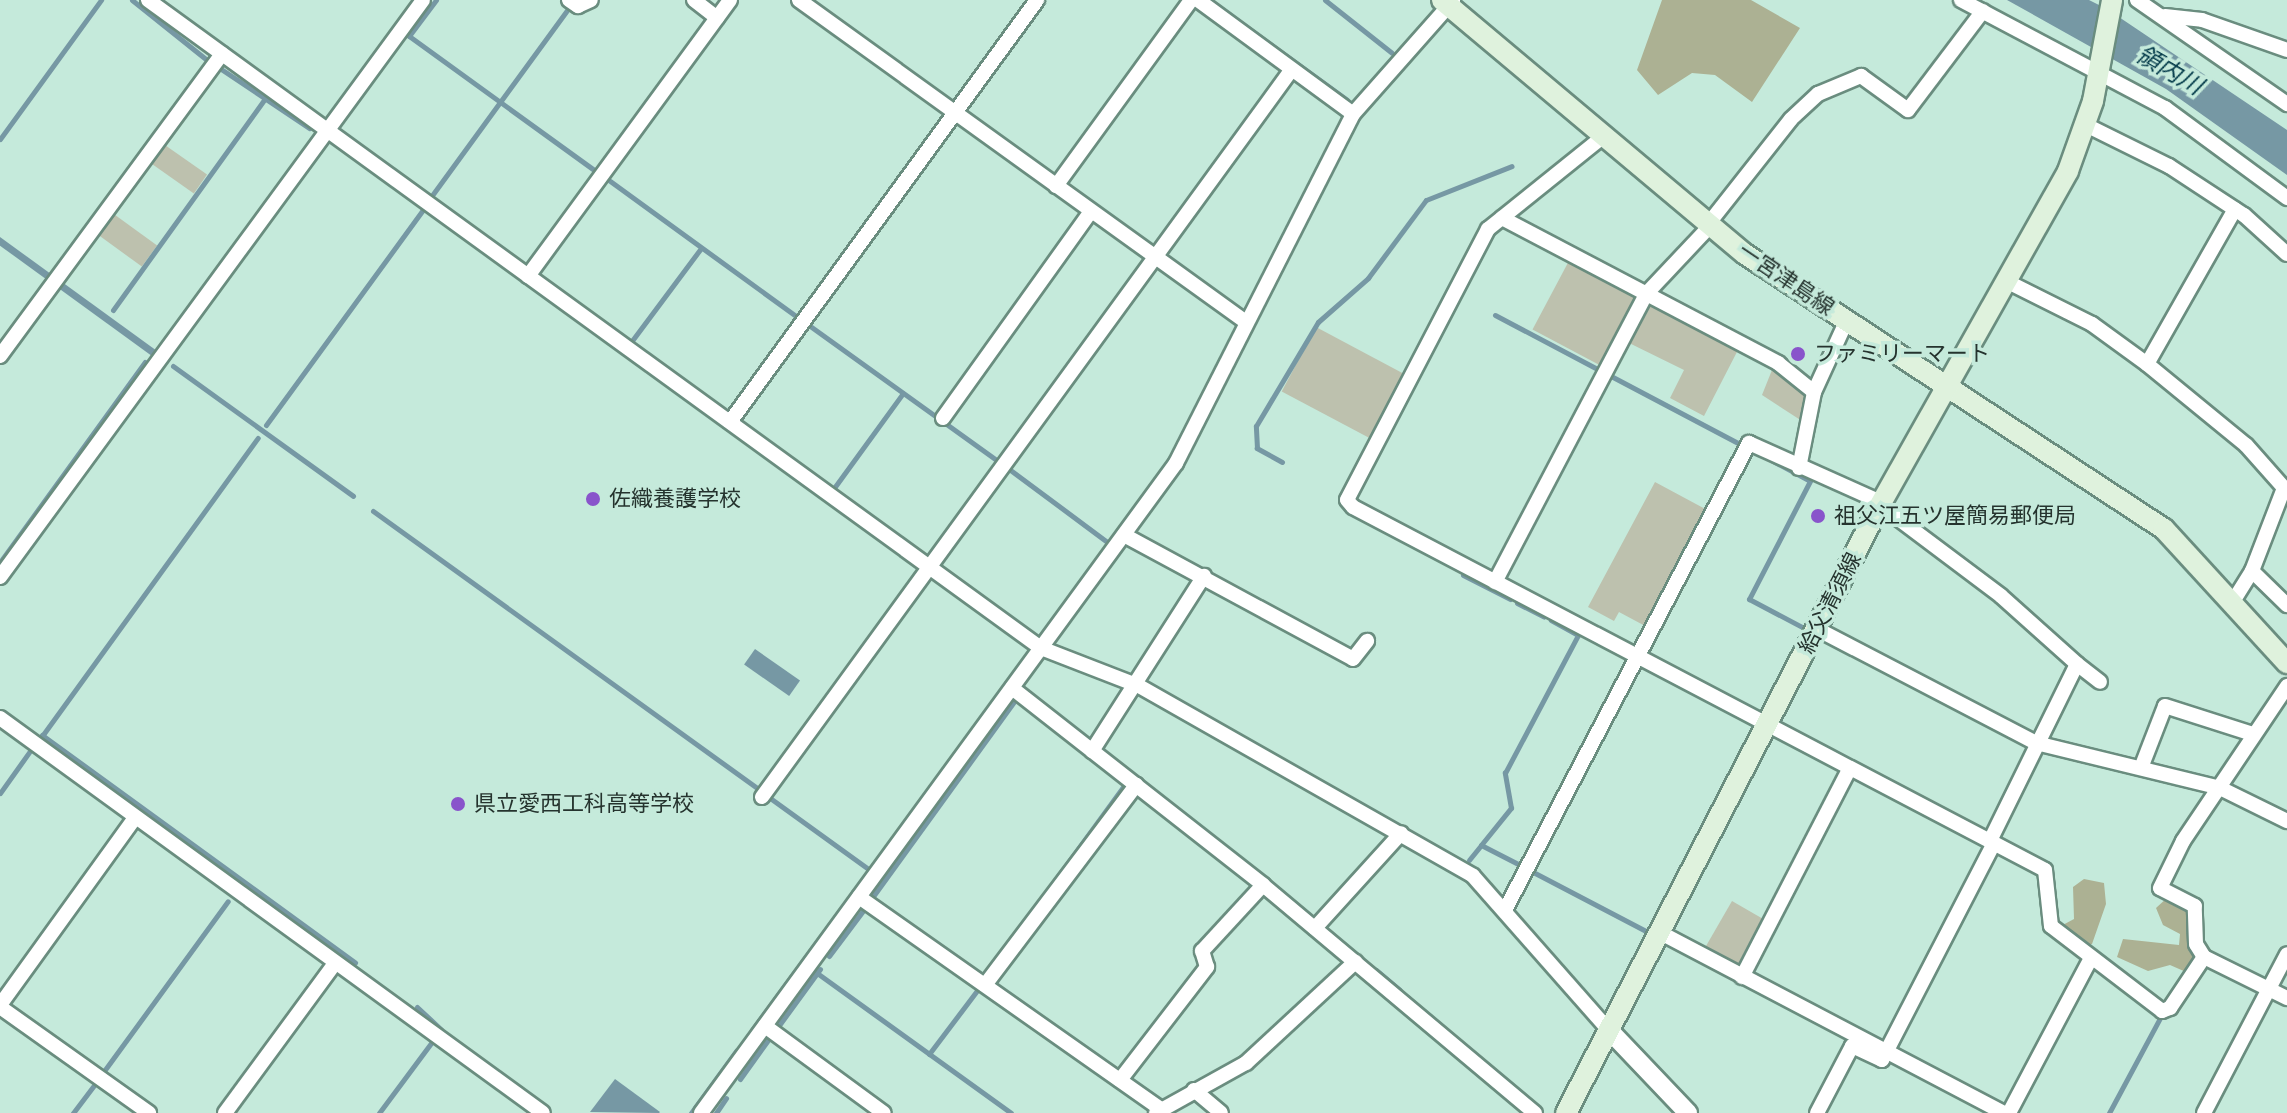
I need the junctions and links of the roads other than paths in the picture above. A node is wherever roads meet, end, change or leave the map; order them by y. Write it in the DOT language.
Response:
graph roads {
  1 [pos="423,0"];
  2 [pos="569,0"];
  3 [pos="591,0"];
  4 [pos="694,0"];
  5 [pos="730,0"];
  6 [pos="799,0"];
  7 [pos="1037,0"];
  8 [pos="1191,0"];
  9 [pos="1198,0"];
  10 [pos="1961,0"];
  11 [pos="2112,0"];
  12 [pos="2137,0"];
  13 [pos="1448,2"];
  14 [pos="157,3"];
  15 [pos="1983,11"];
  16 [pos="2165,16"];
  17 [pos="717,18"];
  18 [pos="2287,50"];
  19 [pos="222,54"];
  20 [pos="2098,68"];
  21 [pos="1292,69"];
  22 [pos="2287,104"];
  23 [pos="955,113"];
  24 [pos="1353,114"];
  25 [pos="2086,125"];
  26 [pos="326,129"];
  27 [pos="1605,135"];
  28 [pos="1056,186"];
  29 [pos="2287,198"];
  30 [pos="2235,209"];
  31 [pos="1091,211"];
  32 [pos="1502,218"];
  33 [pos="1710,224"];
  34 [pos="2287,254"];
  35 [pos="1155,258"];
  36 [pos="528,276"];
  37 [pos="2008,282"];
  38 [pos="1646,294"];
  39 [pos="1847,320"];
  40 [pos="1246,322"];
  41 [pos="0,356"];
  42 [pos="2147,364"];
  43 [pos="1944,386"];
  44 [pos="1814,392"];
  45 [pos="943,418"];
  46 [pos="730,422"];
  47 [pos="1799,468"];
  48 [pos="2286,487"];
  49 [pos="1880,504"];
  50 [pos="1124,535"];
  51 [pos="929,567"];
  52 [pos="2252,571"];
  53 [pos="1204,576"];
  54 [pos="0,577"];
  55 [pos="1495,582"];
  56 [pos="2232,603"];
  57 [pos="2287,605"];
  58 [pos="1817,629"];
  59 [pos="1367,641"];
  60 [pos="1041,648"];
  61 [pos="1638,656"];
  62 [pos="2287,663"];
  63 [pos="2077,664"];
  64 [pos="2100,682"];
  65 [pos="1139,686"];
  66 [pos="2287,686"];
  67 [pos="1012,688"];
  68 [pos="0,718"];
  69 [pos="1767,724"];
  70 [pos="2253,734"];
  71 [pos="2036,743"];
  72 [pos="1092,751"];
  73 [pos="1850,768"];
  74 [pos="2141,768"];
  75 [pos="1136,785"];
  76 [pos="2220,788"];
  77 [pos="762,797"];
  78 [pos="135,818"];
  79 [pos="2287,821"];
  80 [pos="1401,833"];
  81 [pos="1992,842"];
  82 [pos="1263,885"];
  83 [pos="859,897"];
  84 [pos="1505,910"];
  85 [pos="1315,928"];
  86 [pos="1659,932"];
  87 [pos="2287,954"];
  88 [pos="2204,957"];
  89 [pos="2091,958"];
  90 [pos="1355,962"];
  91 [pos="335,963"];
  92 [pos="1742,977"];
  93 [pos="985,985"];
  94 [pos="2269,989"];
  95 [pos="2287,998"];
  96 [pos="0,1006"];
  97 [pos="765,1026"];
  98 [pos="1608,1029"];
  99 [pos="1886,1053"];
  100 [pos="1120,1080"];
  101 [pos="1194,1090"];
  102 [pos="1157,1110"];
  103 [pos="538,1111"];
  104 [pos="149,1113"];
  105 [pos="225,1113"];
  106 [pos="701,1113"];
  107 [pos="884,1113"];
  108 [pos="1221,1113"];
  109 [pos="1535,1113"];
  110 [pos="1566,1113"];
  111 [pos="1688,1113"];
  112 [pos="1817,1113"];
  113 [pos="2006,1113"];
  114 [pos="2204,1113"];
  1 -- 26 [label="street"];
  2 -- 3 [label="street"];
  4 -- 17 [label="street"];
  5 -- 17 [label="street"];
  6 -- 23 [label="street"];
  7 -- 23 [label="street"];
  8 -- 28 [label="street"];
  9 -- 21 [label="street"];
  10 -- 15 [label="street"];
  11 -- 20 [label="main road, 給父清須線"];
  12 -- 16 [label="street"];
  13 -- 24 [label="street"];
  13 -- 27 [label="main road, 一宮津島線"];
  14 -- 19 [label="street"];
  15 -- 20 [label="street"];
  15 -- 33 [label="street"];
  16 -- 18 [label="street"];
  16 -- 22 [label="street"];
  17 -- 36 [label="street"];
  19 -- 26 [label="street"];
  19 -- 41 [label="street"];
  20 -- 25 [label="main road, 給父清須線"];
  20 -- 29 [label="street"];
  21 -- 24 [label="street"];
  21 -- 35 [label="street"];
  23 -- 28 [label="street"];
  23 -- 46 [label="street"];
  24 -- 40 [label="street"];
  25 -- 30 [label="street"];
  25 -- 37 [label="main road, 給父清須線"];
  26 -- 36 [label="street"];
  26 -- 54 [label="street"];
  27 -- 32 [label="street"];
  27 -- 33 [label="main road, 一宮津島線"];
  28 -- 31 [label="street"];
  30 -- 34 [label="street"];
  30 -- 42 [label="street"];
  31 -- 35 [label="street"];
  31 -- 45 [label="street"];
  32 -- 38 [label="street"];
  32 -- 55 [label="street"];
  33 -- 38 [label="street"];
  33 -- 39 [label="main road, 一宮津島線"];
  35 -- 40 [label="street"];
  35 -- 51 [label="street"];
  36 -- 46 [label="street"];
  37 -- 42 [label="street"];
  37 -- 43 [label="main road, 給父清須線"];
  38 -- 44 [label="street"];
  38 -- 55 [label="street"];
  39 -- 43 [label="main road, 一宮津島線"];
  39 -- 44 [label="street"];
  40 -- 50 [label="street"];
  42 -- 48 [label="street"];
  43 -- 49 [label="main road, 給父清須線"];
  43 -- 56 [label="main road, 一宮津島線"];
  44 -- 47 [label="street"];
  46 -- 51 [label="street"];
  47 -- 49 [label="street"];
  47 -- 61 [label="street"];
  48 -- 52 [label="street"];
  49 -- 58 [label="main road, 給父清須線"];
  49 -- 63 [label="street"];
  50 -- 53 [label="street"];
  50 -- 60 [label="street"];
  51 -- 60 [label="street"];
  51 -- 77 [label="street"];
  52 -- 56 [label="street"];
  52 -- 57 [label="street"];
  53 -- 59 [label="street"];
  53 -- 65 [label="street"];
  55 -- 61 [label="street"];
  56 -- 62 [label="main road, 一宮津島線"];
  58 -- 69 [label="main road, 給父清須線"];
  58 -- 71 [label="street"];
  60 -- 65 [label="street"];
  60 -- 67 [label="street"];
  61 -- 69 [label="street"];
  61 -- 84 [label="street"];
  63 -- 64 [label="street"];
  63 -- 71 [label="street"];
  65 -- 72 [label="street"];
  65 -- 80 [label="street"];
  66 -- 70 [label="street"];
  67 -- 72 [label="street"];
  67 -- 83 [label="street"];
  68 -- 78 [label="street"];
  69 -- 73 [label="street"];
  69 -- 86 [label="main road, 給父清須線"];
  70 -- 74 [label="street"];
  70 -- 76 [label="street"];
  71 -- 74 [label="street"];
  71 -- 81 [label="street"];
  72 -- 75 [label="street"];
  73 -- 81 [label="street"];
  73 -- 92 [label="street"];
  74 -- 76 [label="street"];
  75 -- 82 [label="street"];
  75 -- 93 [label="street"];
  76 -- 79 [label="street"];
  76 -- 88 [label="street"];
  78 -- 91 [label="street"];
  78 -- 96 [label="street"];
  80 -- 84 [label="street"];
  80 -- 85 [label="street"];
  81 -- 89 [label="street"];
  81 -- 99 [label="street"];
  82 -- 85 [label="street"];
  82 -- 100 [label="street"];
  83 -- 93 [label="street"];
  83 -- 97 [label="street"];
  84 -- 98 [label="street"];
  85 -- 90 [label="street"];
  86 -- 92 [label="street"];
  86 -- 98 [label="main road, 給父清須線"];
  87 -- 94 [label="street"];
  88 -- 89 [label="street"];
  88 -- 94 [label="street"];
  89 -- 113 [label="street"];
  90 -- 101 [label="street"];
  90 -- 109 [label="street"];
  91 -- 103 [label="street"];
  91 -- 105 [label="street"];
  92 -- 99 [label="street"];
  93 -- 100 [label="street"];
  94 -- 95 [label="street"];
  94 -- 114 [label="street"];
  96 -- 104 [label="street"];
  97 -- 106 [label="street"];
  97 -- 107 [label="street"];
  98 -- 110 [label="main road, 給父清須線"];
  98 -- 111 [label="street"];
  99 -- 112 [label="street"];
  99 -- 113 [label="street"];
  100 -- 102 [label="street"];
  101 -- 102 [label="street"];
  101 -- 108 [label="street"];
}
